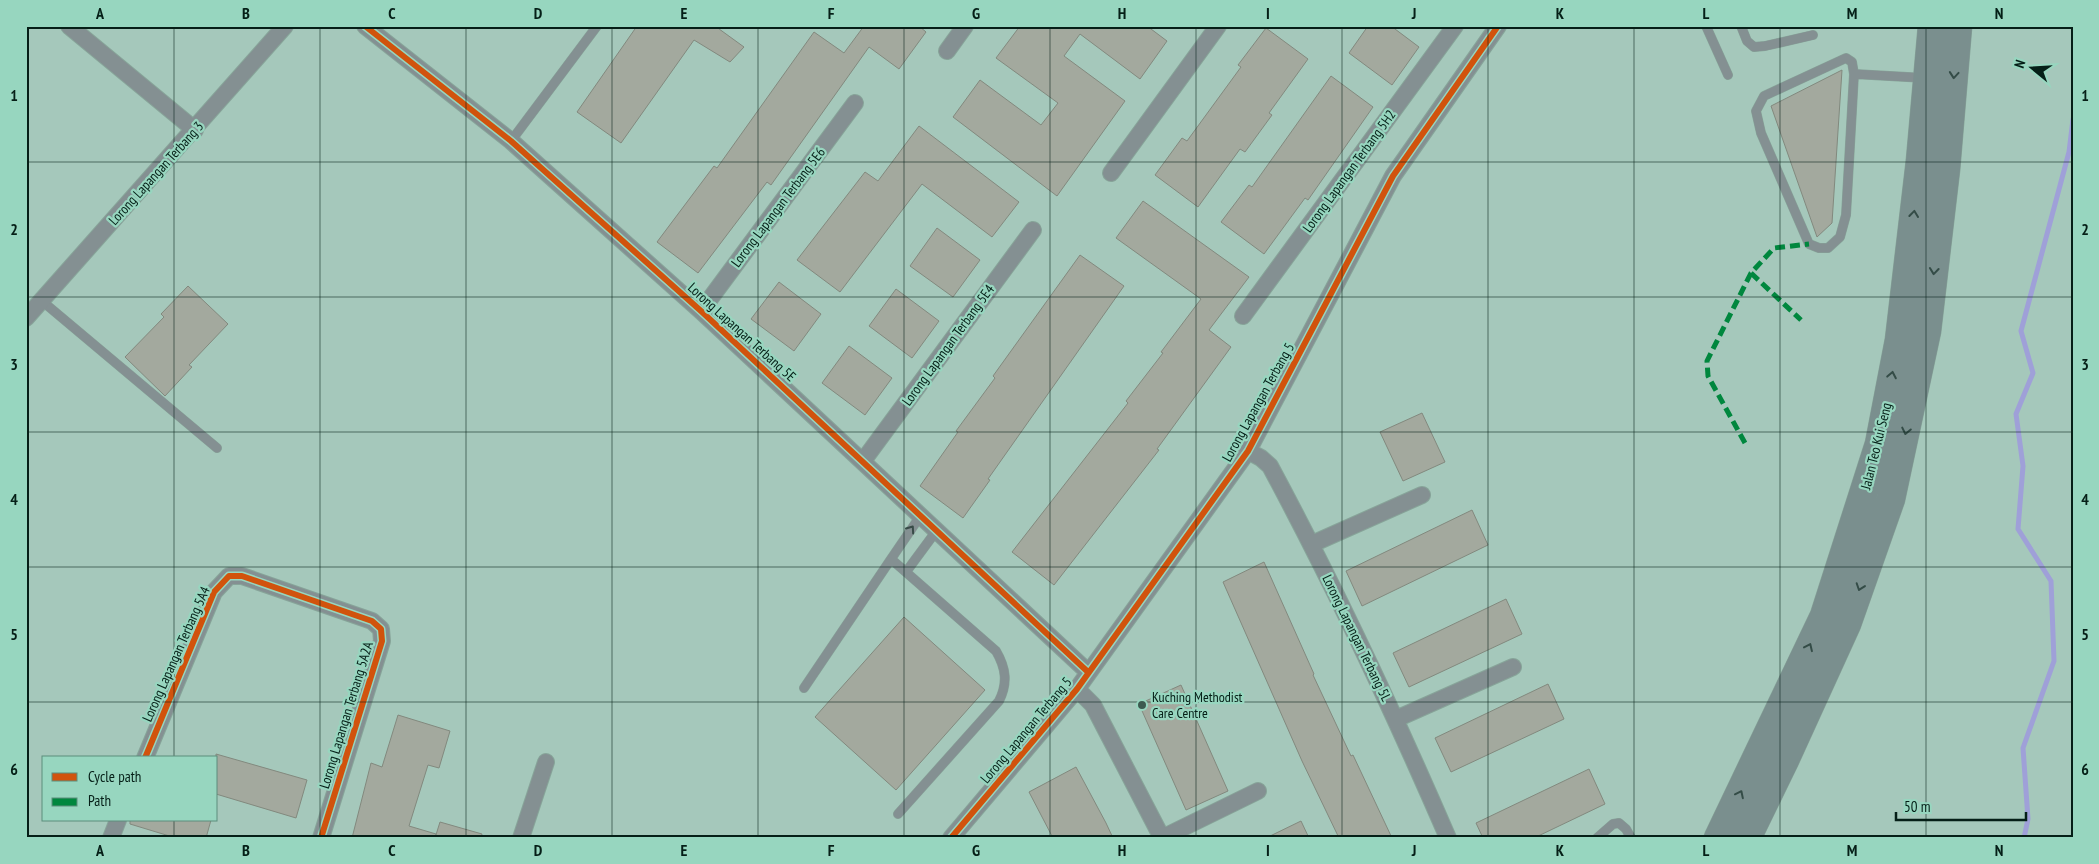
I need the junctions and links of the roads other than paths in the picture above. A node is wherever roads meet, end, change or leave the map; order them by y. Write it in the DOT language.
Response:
graph roads {
  1 [pos="69,26"];
  2 [pos="285,26"];
  3 [pos="365,26"];
  4 [pos="597,26"];
  5 [pos="965,26"];
  6 [pos="1218,26"];
  7 [pos="1456,26"];
  8 [pos="1706,26"];
  9 [pos="1741,26"];
  10 [pos="1932,26"];
  11 [pos="1958,26"];
  12 [pos="1492,28"];
  13 [pos="1813,35"];
  14 [pos="947,51"];
  15 [pos="1854,74"];
  16 [pos="1728,75"];
  17 [pos="1928,78"];
  18 [pos="855,104"];
  19 [pos="194,130"];
  20 [pos="511,142"];
  21 [pos="1111,173"];
  22 [pos="1033,230"];
  23 [pos="42,301"];
  24 [pos="701,311"];
  25 [pos="1243,316"];
  26 [pos="26,318"];
  27 [pos="217,448"];
  28 [pos="1248,451"];
  29 [pos="863,461"];
  30 [pos="1422,495"];
  31 [pos="921,515"];
  32 [pos="937,530"];
  33 [pos="1312,544"];
  34 [pos="891,559"];
  35 [pos="906,572"];
  36 [pos="242,576"];
  37 [pos="1513,667"];
  38 [pos="1088,672"];
  39 [pos="804,688"];
  40 [pos="1077,690"];
  41 [pos="1396,719"];
  42 [pos="145,756"];
  43 [pos="546,762"];
  44 [pos="1258,791"];
  45 [pos="898,814"];
  46 [pos="117,822"];
  47 [pos="111,838"];
  48 [pos="320,838"];
  49 [pos="521,838"];
  50 [pos="951,838"];
  51 [pos="1162,838"];
  52 [pos="1448,838"];
  53 [pos="1597,838"];
  54 [pos="1631,838"];
  55 [pos="1718,838"];
  56 [pos="1747,838"];
  1 -- 19 [label="street"];
  2 -- 19 [label="street, Lorong Lapangan Terbang 3"];
  3 -- 20 [label="street, Lorong Lapangan Terbang 5E"];
  4 -- 20 [label="lane"];
  5 -- 14 [label="street"];
  6 -- 21 [label="street"];
  7 -- 25 [label="street, Lorong Lapangan Terbang 5H2"];
  8 -- 16 [label="lane"];
  9 -- 13 [label="lane"];
  10 -- 17 [label="highway, Jalan Teo Kui Seng"];
  11 -- 56 [label="highway, Jalan Teo Kui Seng, one-way"];
  12 -- 28 [label="street, Lorong Lapangan Terbang 5"];
  15 -- 15 [label="lane"];
  15 -- 17 [label="lane"];
  55 -- 17 [label="highway, Jalan Teo Kui Seng, one-way"];
  18 -- 24 [label="street, Lorong Lapangan Terbang 5E6"];
  19 -- 23 [label="street, Lorong Lapangan Terbang 3"];
  20 -- 24 [label="street, Lorong Lapangan Terbang 5E"];
  22 -- 29 [label="street, Lorong Lapangan Terbang 5E4"];
  23 -- 26 [label="street, Lorong Lapangan Terbang 3"];
  23 -- 27 [label="lane"];
  24 -- 29 [label="street, Lorong Lapangan Terbang 5E"];
  28 -- 33 [label="street, Lorong Lapangan Terbang 5L"];
  28 -- 38 [label="street, Lorong Lapangan Terbang 5"];
  29 -- 31 [label="street, Lorong Lapangan Terbang 5E"];
  30 -- 33 [label="street"];
  31 -- 32 [label="street, Lorong Lapangan Terbang 5E"];
  34 -- 31 [label="lane, one-way"];
  32 -- 35 [label="lane"];
  32 -- 38 [label="street, Lorong Lapangan Terbang 5E"];
  33 -- 41 [label="street, Lorong Lapangan Terbang 5L"];
  34 -- 35 [label="lane"];
  34 -- 39 [label="lane"];
  35 -- 45 [label="lane"];
  36 -- 42 [label="street, Lorong Lapangan Terbang 5A4"];
  36 -- 48 [label="street, Lorong Lapangan Terbang 5A2A"];
  37 -- 41 [label="street"];
  38 -- 40 [label="street, Lorong Lapangan Terbang 5"];
  40 -- 50 [label="street, Lorong Lapangan Terbang 5"];
  40 -- 51 [label="street"];
  41 -- 52 [label="street, Lorong Lapangan Terbang 5L"];
  43 -- 49 [label="street"];
  44 -- 51 [label="street"];
  46 -- 47 [label="street"];
  53 -- 54 [label="lane"];
}
